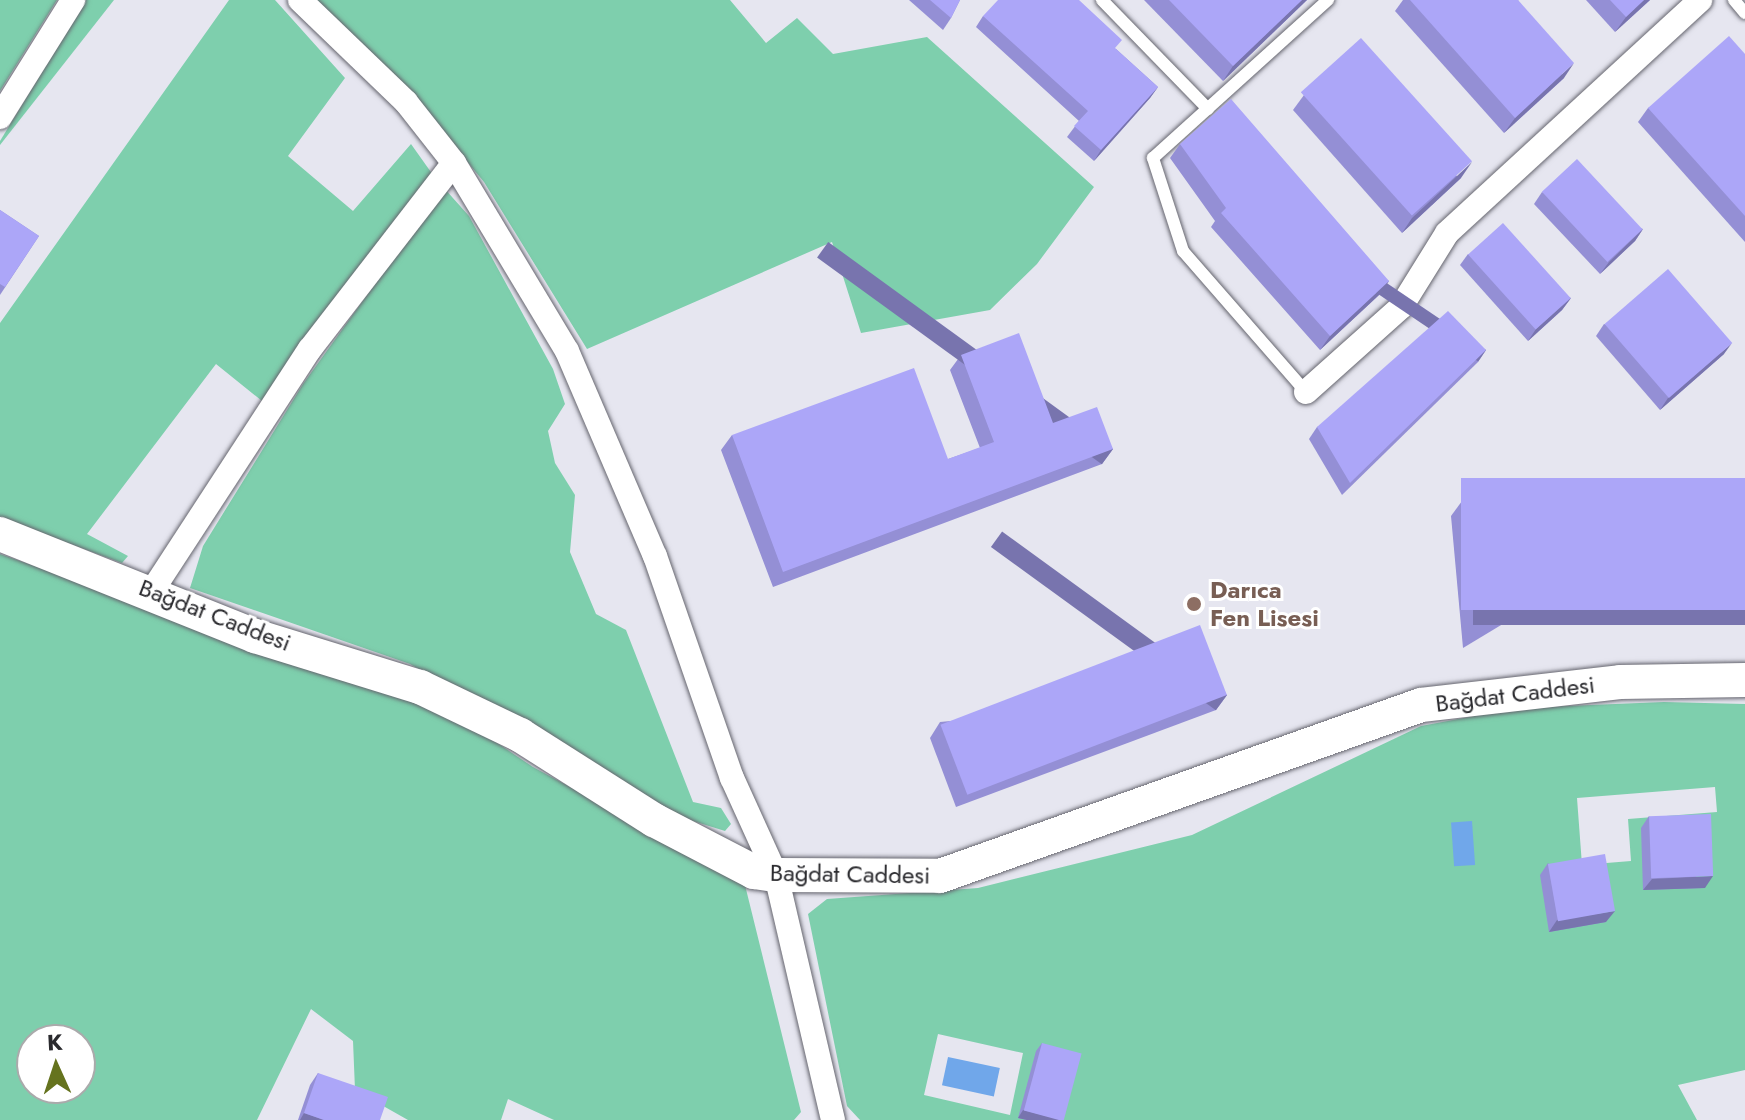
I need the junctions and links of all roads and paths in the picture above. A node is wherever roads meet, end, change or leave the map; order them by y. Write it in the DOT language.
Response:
graph roads {
  1 [pos="73,0"];
  2 [pos="300,0"];
  3 [pos="1102,0"];
  4 [pos="1328,0"];
  5 [pos="1700,0"];
  6 [pos="1734,0"];
  7 [pos="1745,13"];
  8 [pos="1208,109"];
  9 [pos="0,117"];
  10 [pos="454,163"];
  11 [pos="1306,392"];
  12 [pos="0,534"];
  13 [pos="152,591"];
  14 [pos="1745,680"];
  15 [pos="776,875"];
  16 [pos="833,1120"];
  1 -- 9 [label="street"];
  2 -- 10 [label="street"];
  3 -- 8 [label="lane"];
  4 -- 8 [label="lane"];
  5 -- 11 [label="street"];
  6 -- 7 [label="lane"];
  8 -- 11 [label="lane"];
  10 -- 13 [label="street"];
  10 -- 15 [label="street"];
  12 -- 13 [label="street, Bağdat Caddesi"];
  13 -- 15 [label="street, Bağdat Caddesi"];
  14 -- 15 [label="street, Bağdat Caddesi"];
  15 -- 16 [label="street"];
}
